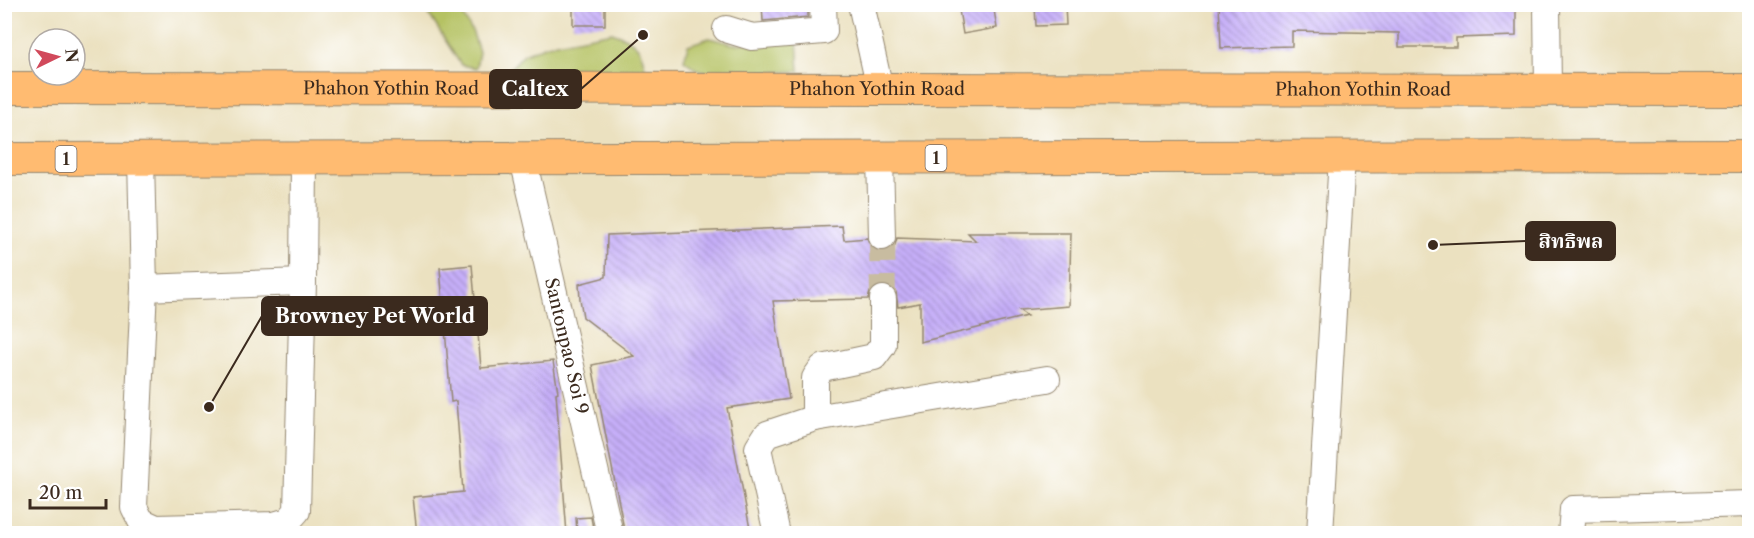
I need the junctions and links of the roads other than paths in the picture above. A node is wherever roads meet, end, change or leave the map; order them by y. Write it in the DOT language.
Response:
graph roads {
  1 [pos="823,4"];
  2 [pos="861,4"];
  3 [pos="1547,4"];
  4 [pos="726,29"];
  5 [pos="4,88"];
  6 [pos="880,90"];
  7 [pos="1548,90"];
  8 [pos="1749,90"];
  9 [pos="1749,156"];
  10 [pos="1342,157"];
  11 [pos="880,158"];
  12 [pos="4,159"];
  13 [pos="141,159"];
  14 [pos="304,159"];
  15 [pos="523,159"];
  16 [pos="882,237"];
  17 [pos="303,282"];
  18 [pos="144,288"];
  19 [pos="883,299"];
  20 [pos="1047,379"];
  21 [pos="815,418"];
  22 [pos="1749,504"];
  23 [pos="610,534"];
  24 [pos="777,534"];
  25 [pos="1320,534"];
  26 [pos="1571,534"];
  1 -- 4 [label="street"];
  2 -- 6 [label="street"];
  3 -- 7 [label="street"];
  5 -- 6 [label="main road, Phahon Yothin Road"];
  6 -- 7 [label="main road, Phahon Yothin Road"];
  7 -- 8 [label="main road, Phahon Yothin Road"];
  9 -- 10 [label="main road, 1"];
  10 -- 11 [label="main road, 1"];
  10 -- 25 [label="street"];
  11 -- 15 [label="main road, 1"];
  11 -- 16 [label="street"];
  12 -- 13 [label="main road, 1"];
  13 -- 14 [label="main road, 1"];
  13 -- 18 [label="street"];
  14 -- 15 [label="main road, 1"];
  14 -- 17 [label="street"];
  15 -- 23 [label="street, Santonpao Soi 9"];
  17 -- 18 [label="street"];
  17 -- 18 [label="street"];
  19 -- 21 [label="street"];
  20 -- 21 [label="street"];
  21 -- 24 [label="street"];
  22 -- 26 [label="street"];
}
